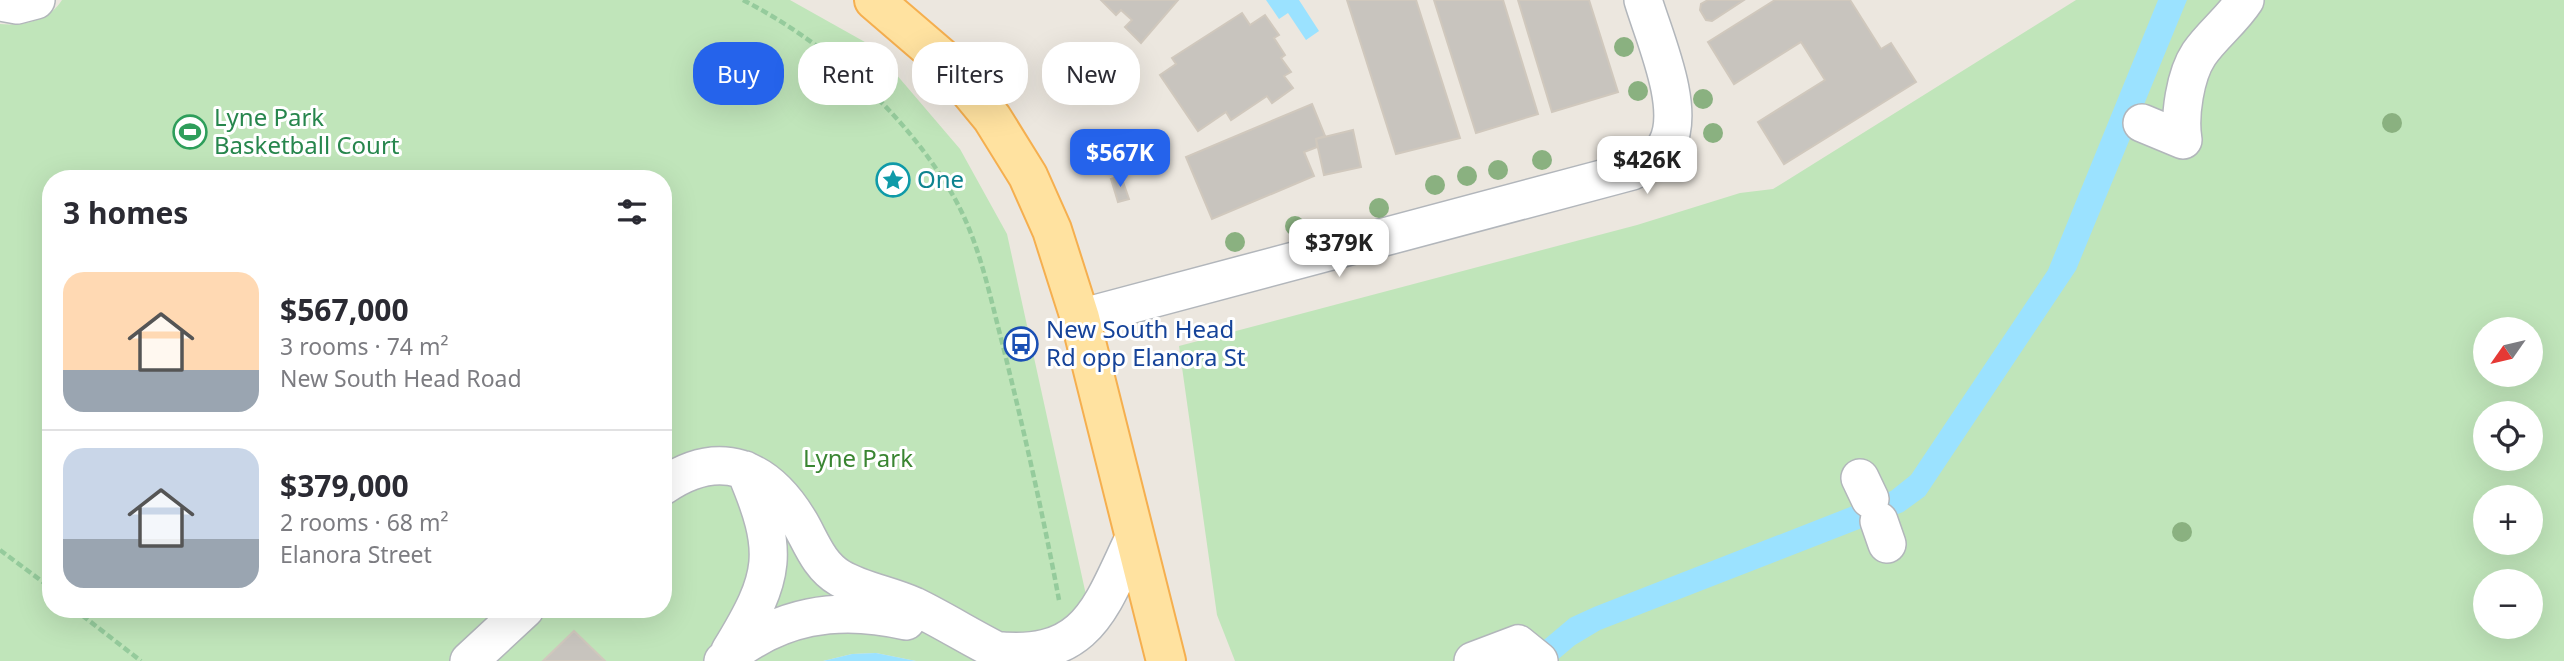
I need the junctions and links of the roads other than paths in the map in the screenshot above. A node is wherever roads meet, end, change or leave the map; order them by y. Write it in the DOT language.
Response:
graph roads {
  1 [pos="36,0"];
  2 [pos="874,0"];
  3 [pos="1643,0"];
  4 [pos="2245,0"];
  5 [pos="0,2"];
  6 [pos="2142,124"];
  7 [pos="1080,318"];
  8 [pos="745,470"];
  9 [pos="672,481"];
  10 [pos="1134,538"];
  11 [pos="515,618"];
  12 [pos="993,649"];
  13 [pos="1534,656"];
  14 [pos="724,660"];
  15 [pos="469,661"];
  16 [pos="1166,661"];
  17 [pos="1473,661"];
  1 -- 5 [label="street"];
  2 -- 7 [label="main road"];
  3 -- 7 [label="street"];
  4 -- 6 [label="street"];
  7 -- 10 [label="main road"];
  8 -- 9 [label="street"];
  8 -- 12 [label="street"];
  8 -- 14 [label="street"];
  10 -- 12 [label="street"];
  10 -- 16 [label="main road"];
  11 -- 15 [label="street"];
  12 -- 14 [label="street"];
  13 -- 17 [label="street"];
}
